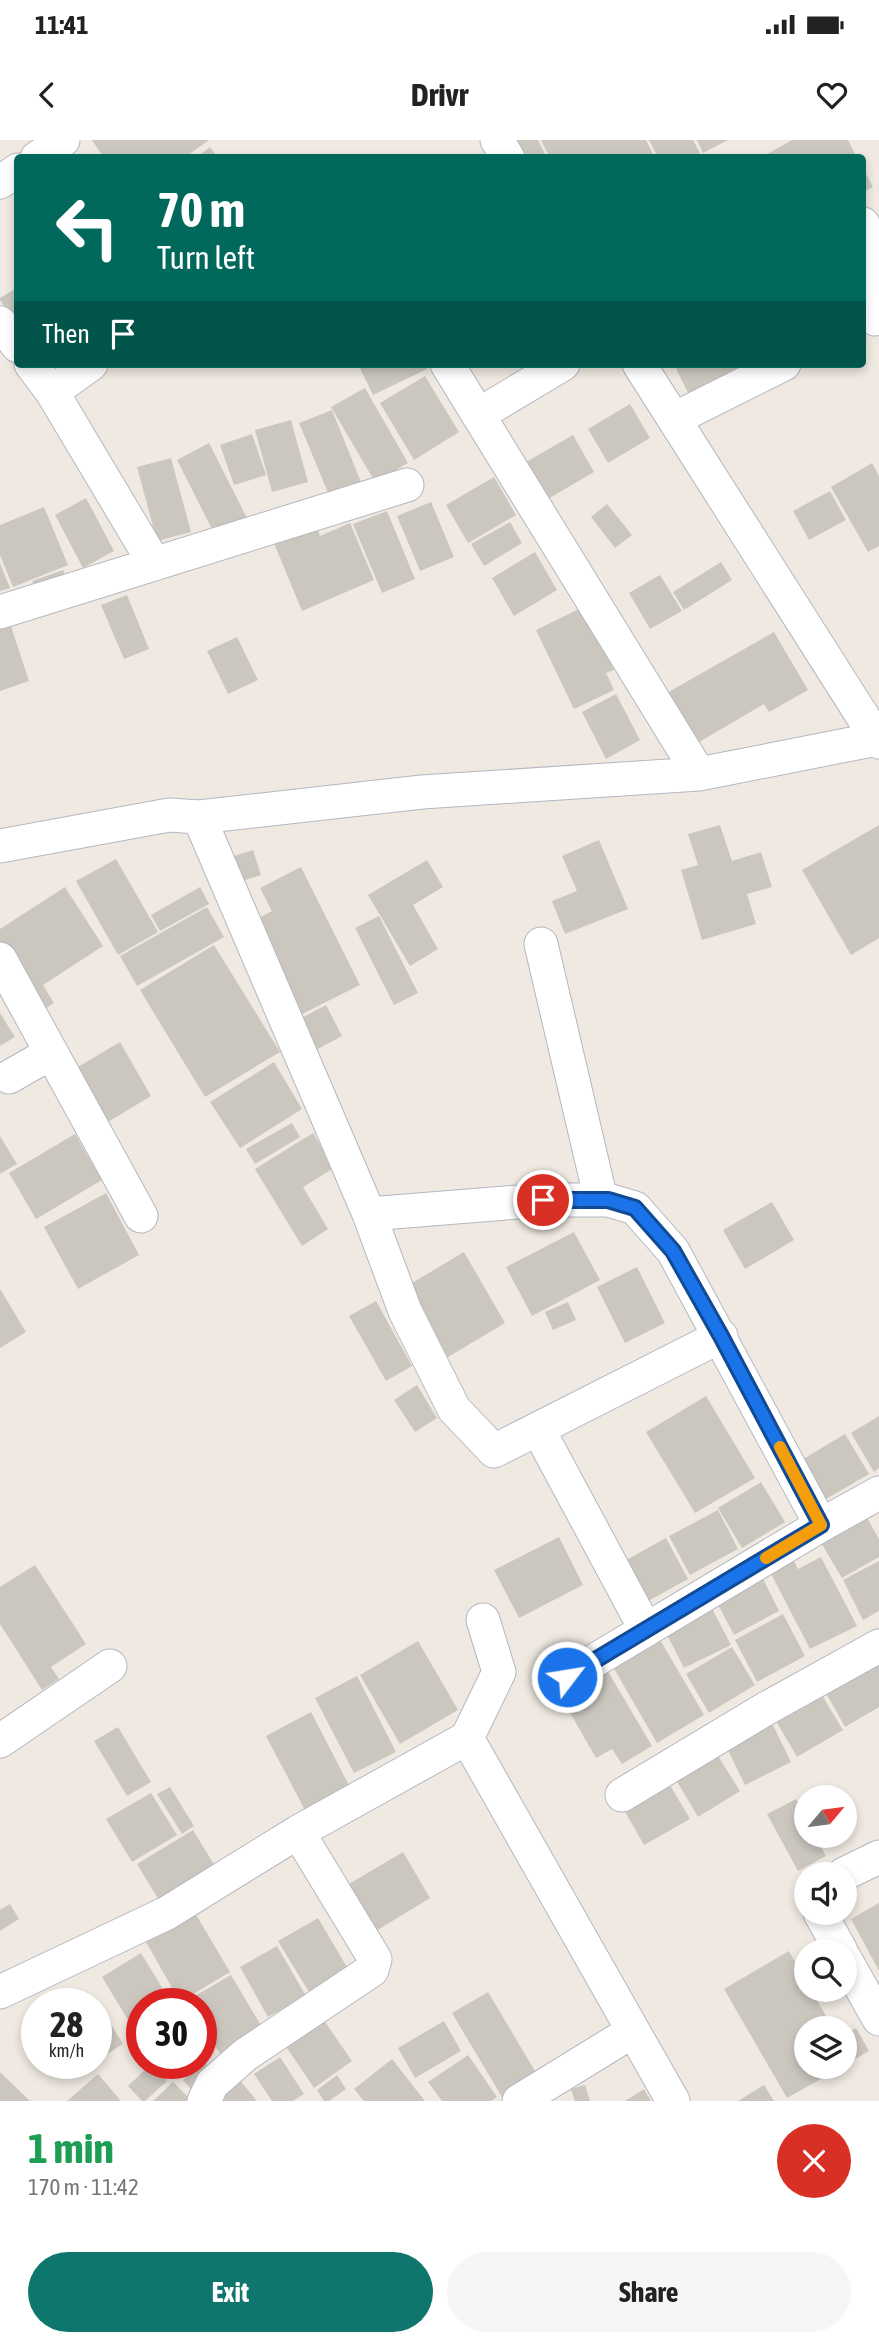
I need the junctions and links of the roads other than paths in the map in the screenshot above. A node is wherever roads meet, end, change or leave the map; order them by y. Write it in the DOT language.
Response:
graph roads {
  1 [pos="63,140"];
  2 [pos="43,154"];
  3 [pos="866,256"];
  4 [pos="872,320"];
  5 [pos="0,323"];
  6 [pos="14,341"];
  7 [pos="34,368"];
  8 [pos="85,368"];
  9 [pos="449,368"];
  10 [pos="556,368"];
  11 [pos="642,368"];
  12 [pos="776,368"];
  13 [pos="52,392"];
  14 [pos="478,415"];
  15 [pos="674,419"];
  16 [pos="407,485"];
  17 [pos="154,563"];
  18 [pos="0,612"];
  19 [pos="878,741"];
  20 [pos="699,774"];
  21 [pos="200,817"];
  22 [pos="0,846"];
  23 [pos="541,944"];
  24 [pos="0,959"];
  25 [pos="51,1053"];
  26 [pos="9,1077"];
  27 [pos="601,1200"];
  28 [pos="369,1214"];
  29 [pos="141,1216"];
  30 [pos="721,1336"];
  31 [pos="538,1429"];
  32 [pos="879,1493"];
  33 [pos="821,1525"];
  34 [pos="483,1620"];
  35 [pos="646,1630"];
  36 [pos="879,1646"];
  37 [pos="110,1666"];
  38 [pos="567,1677"];
  39 [pos="467,1738"];
  40 [pos="0,1741"];
  41 [pos="622,1795"];
  42 [pos="298,1832"];
  43 [pos="879,1857"];
  44 [pos="857,1868"];
  45 [pos="857,1980"];
  46 [pos="0,1992"];
  47 [pos="879,2019"];
  48 [pos="633,2031"];
  49 [pos="204,2101"];
  50 [pos="519,2101"];
  51 [pos="673,2101"];
  1 -- 2 [label="street"];
  3 -- 4 [label="street"];
  5 -- 6 [label="street"];
  7 -- 13 [label="street"];
  8 -- 13 [label="street"];
  9 -- 14 [label="street"];
  10 -- 14 [label="street"];
  11 -- 15 [label="street"];
  12 -- 15 [label="street"];
  13 -- 17 [label="street"];
  14 -- 20 [label="street"];
  15 -- 19 [label="street"];
  16 -- 17 [label="street"];
  17 -- 18 [label="street"];
  19 -- 20 [label="street"];
  20 -- 21 [label="street"];
  21 -- 22 [label="street"];
  21 -- 28 [label="street"];
  23 -- 27 [label="street"];
  24 -- 25 [label="street"];
  25 -- 26 [label="street"];
  25 -- 29 [label="street"];
  27 -- 28 [label="street"];
  27 -- 30 [label="street"];
  28 -- 31 [label="street"];
  30 -- 31 [label="street"];
  30 -- 33 [label="street"];
  31 -- 35 [label="street"];
  32 -- 33 [label="street"];
  33 -- 35 [label="street"];
  34 -- 39 [label="street"];
  35 -- 38 [label="street"];
  36 -- 41 [label="street"];
  37 -- 40 [label="street"];
  39 -- 42 [label="street"];
  39 -- 48 [label="street"];
  42 -- 46 [label="street"];
  42 -- 49 [label="street"];
  43 -- 44 [label="street"];
  45 -- 47 [label="street"];
  48 -- 50 [label="street"];
  48 -- 51 [label="street"];
}
